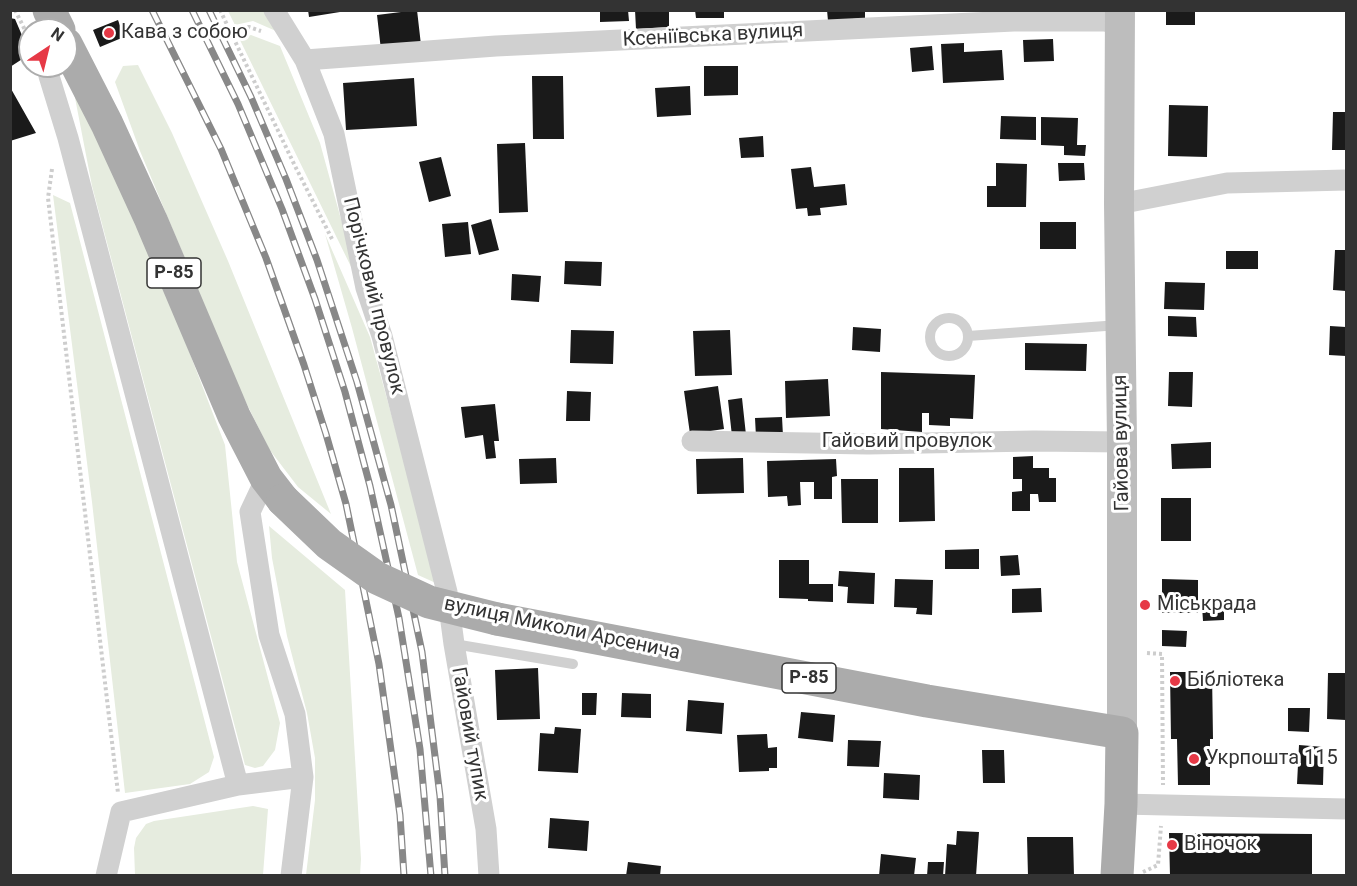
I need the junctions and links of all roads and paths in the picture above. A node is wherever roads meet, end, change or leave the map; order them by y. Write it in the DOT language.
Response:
graph roads {
  1 [pos="220,10"];
  2 [pos="274,10"];
  3 [pos="1120,17"];
  4 [pos="305,60"];
  5 [pos="78,69"];
  6 [pos="49,78"];
  7 [pos="53,160"];
  8 [pos="1347,180"];
  9 [pos="1119,204"];
  10 [pos="333,240"];
  11 [pos="1120,325"];
  12 [pos="968,336"];
  13 [pos="692,441"];
  14 [pos="1122,442"];
  15 [pos="275,489"];
  16 [pos="447,592"];
  17 [pos="454,644"];
  18 [pos="573,664"];
  19 [pos="1122,733"];
  20 [pos="303,777"];
  21 [pos="238,785"];
  22 [pos="1121,804"];
  23 [pos="1163,805"];
  24 [pos="1347,809"];
  25 [pos="121,812"];
  26 [pos="106,876"];
  27 [pos="291,876"];
  28 [pos="489,876"];
  29 [pos="1117,876"];
  30 [pos="1136,876"];
  1 -- 10 [label="path"];
  2 -- 4 [label="street, Порічковий провулок"];
  3 -- 4 [label="street, Ксеніївська вулиця"];
  3 -- 9 [label="main road, Гайова вулиця"];
  4 -- 16 [label="street, Порічковий провулок"];
  5 -- 15 [label="main road, вулиця Миколи Арсенича / Р-85"];
  6 -- 21 [label="street"];
  7 -- 25 [label="path"];
  8 -- 9 [label="street"];
  9 -- 11 [label="main road, Гайова вулиця"];
  11 -- 12 [label="lane"];
  11 -- 14 [label="main road, Гайова вулиця"];
  13 -- 14 [label="street, Гайовий провулок"];
  14 -- 19 [label="main road, Гайова вулиця"];
  15 -- 19 [label="main road, вулиця Миколи Арсенича / Р-85, bridge"];
  15 -- 20 [label="street"];
  16 -- 17 [label="street, Гайовий тупик"];
  17 -- 18 [label="lane"];
  17 -- 28 [label="street, Гайовий тупик"];
  19 -- 22 [label="main road, Гайова вулиця"];
  20 -- 21 [label="street"];
  20 -- 27 [label="street"];
  21 -- 25 [label="street"];
  22 -- 23 [label="street"];
  22 -- 29 [label="main road, Гайова вулиця"];
  23 -- 24 [label="street"];
  23 -- 30 [label="path"];
  25 -- 26 [label="street"];
}
